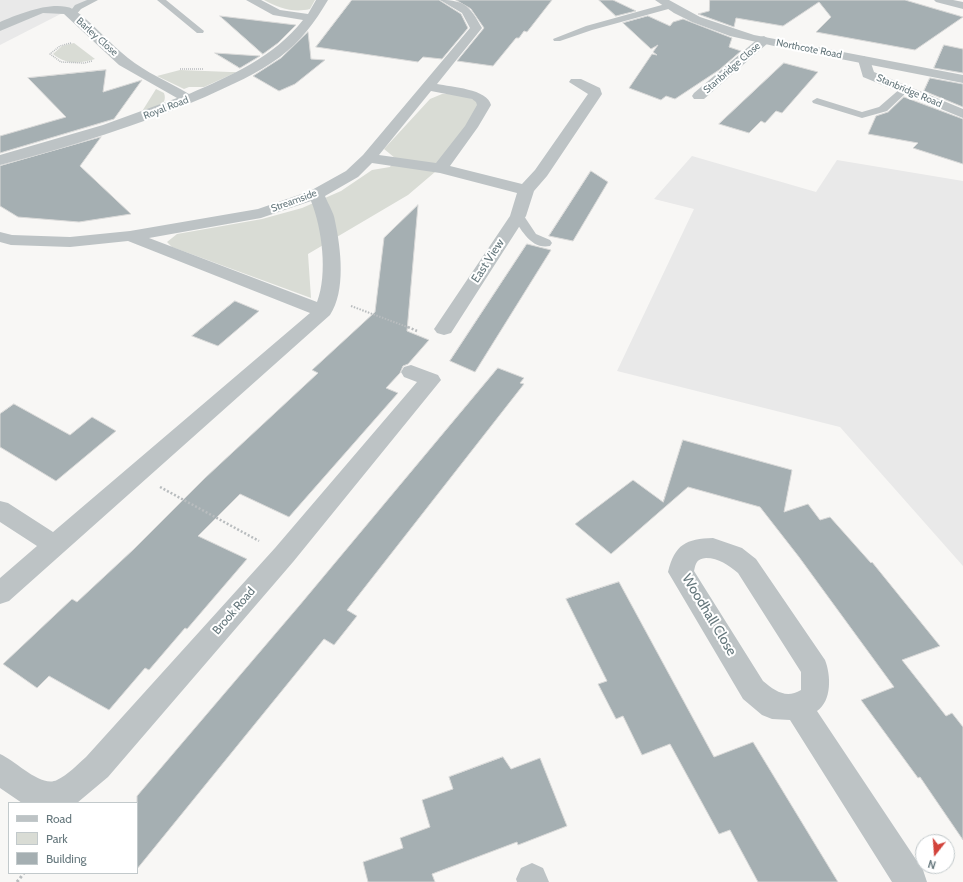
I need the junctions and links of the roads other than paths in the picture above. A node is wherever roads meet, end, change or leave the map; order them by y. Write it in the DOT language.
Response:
graph roads {
  1 [pos="94,0"];
  2 [pos="161,0"];
  3 [pos="252,0"];
  4 [pos="322,0"];
  5 [pos="446,0"];
  6 [pos="940,0"];
  7 [pos="665,3"];
  8 [pos="963,6"];
  9 [pos="72,14"];
  10 [pos="312,18"];
  11 [pos="0,27"];
  12 [pos="200,31"];
  13 [pos="557,39"];
  14 [pos="764,40"];
  15 [pos="864,60"];
  16 [pos="963,79"];
  17 [pos="576,82"];
  18 [pos="428,86"];
  19 [pos="904,90"];
  20 [pos="699,96"];
  21 [pos="188,99"];
  22 [pos="817,100"];
  23 [pos="963,114"];
  24 [pos="368,158"];
  25 [pos="0,160"];
  26 [pos="440,168"];
  27 [pos="526,190"];
  28 [pos="316,194"];
  29 [pos="518,216"];
  30 [pos="130,236"];
  31 [pos="0,237"];
  32 [pos="546,243"];
  33 [pos="326,304"];
  34 [pos="444,329"];
  35 [pos="411,372"];
  36 [pos="0,510"];
  37 [pos="54,546"];
  38 [pos="0,593"];
  39 [pos="798,707"];
  40 [pos="0,769"];
  41 [pos="911,882"];
  1 -- 9 [label="lane"];
  2 -- 12 [label="lane"];
  3 -- 10 [label="street"];
  4 -- 10 [label="street, Royal Road"];
  5 -- 18 [label="street, Streamside"];
  6 -- 8 [label="street"];
  7 -- 13 [label="lane"];
  7 -- 14 [label="street, Northcote Road"];
  9 -- 11 [label="street, Barley Close"];
  9 -- 21 [label="street, Barley Close"];
  10 -- 21 [label="street, Royal Road"];
  14 -- 15 [label="street, Northcote Road"];
  14 -- 20 [label="street, Stanbridge Close"];
  15 -- 16 [label="street, Northcote Road"];
  15 -- 19 [label="street, Stanbridge Road"];
  17 -- 27 [label="street, East View"];
  18 -- 24 [label="street, Streamside"];
  18 -- 26 [label="street"];
  19 -- 22 [label="lane"];
  19 -- 23 [label="street, Stanbridge Road"];
  21 -- 25 [label="street, Royal Road"];
  24 -- 26 [label="street"];
  24 -- 28 [label="street, Streamside"];
  26 -- 27 [label="street"];
  27 -- 29 [label="street, East View"];
  28 -- 30 [label="street, Streamside"];
  28 -- 33 [label="street"];
  29 -- 32 [label="lane"];
  29 -- 34 [label="street, East View"];
  30 -- 31 [label="street, Streamside"];
  30 -- 33 [label="street"];
  33 -- 37 [label="street"];
  35 -- 40 [label="street, Brook Road"];
  36 -- 37 [label="street"];
  37 -- 38 [label="street"];
  39 -- 39 [label="street, Woodhall Close"];
  39 -- 41 [label="street"];
}
